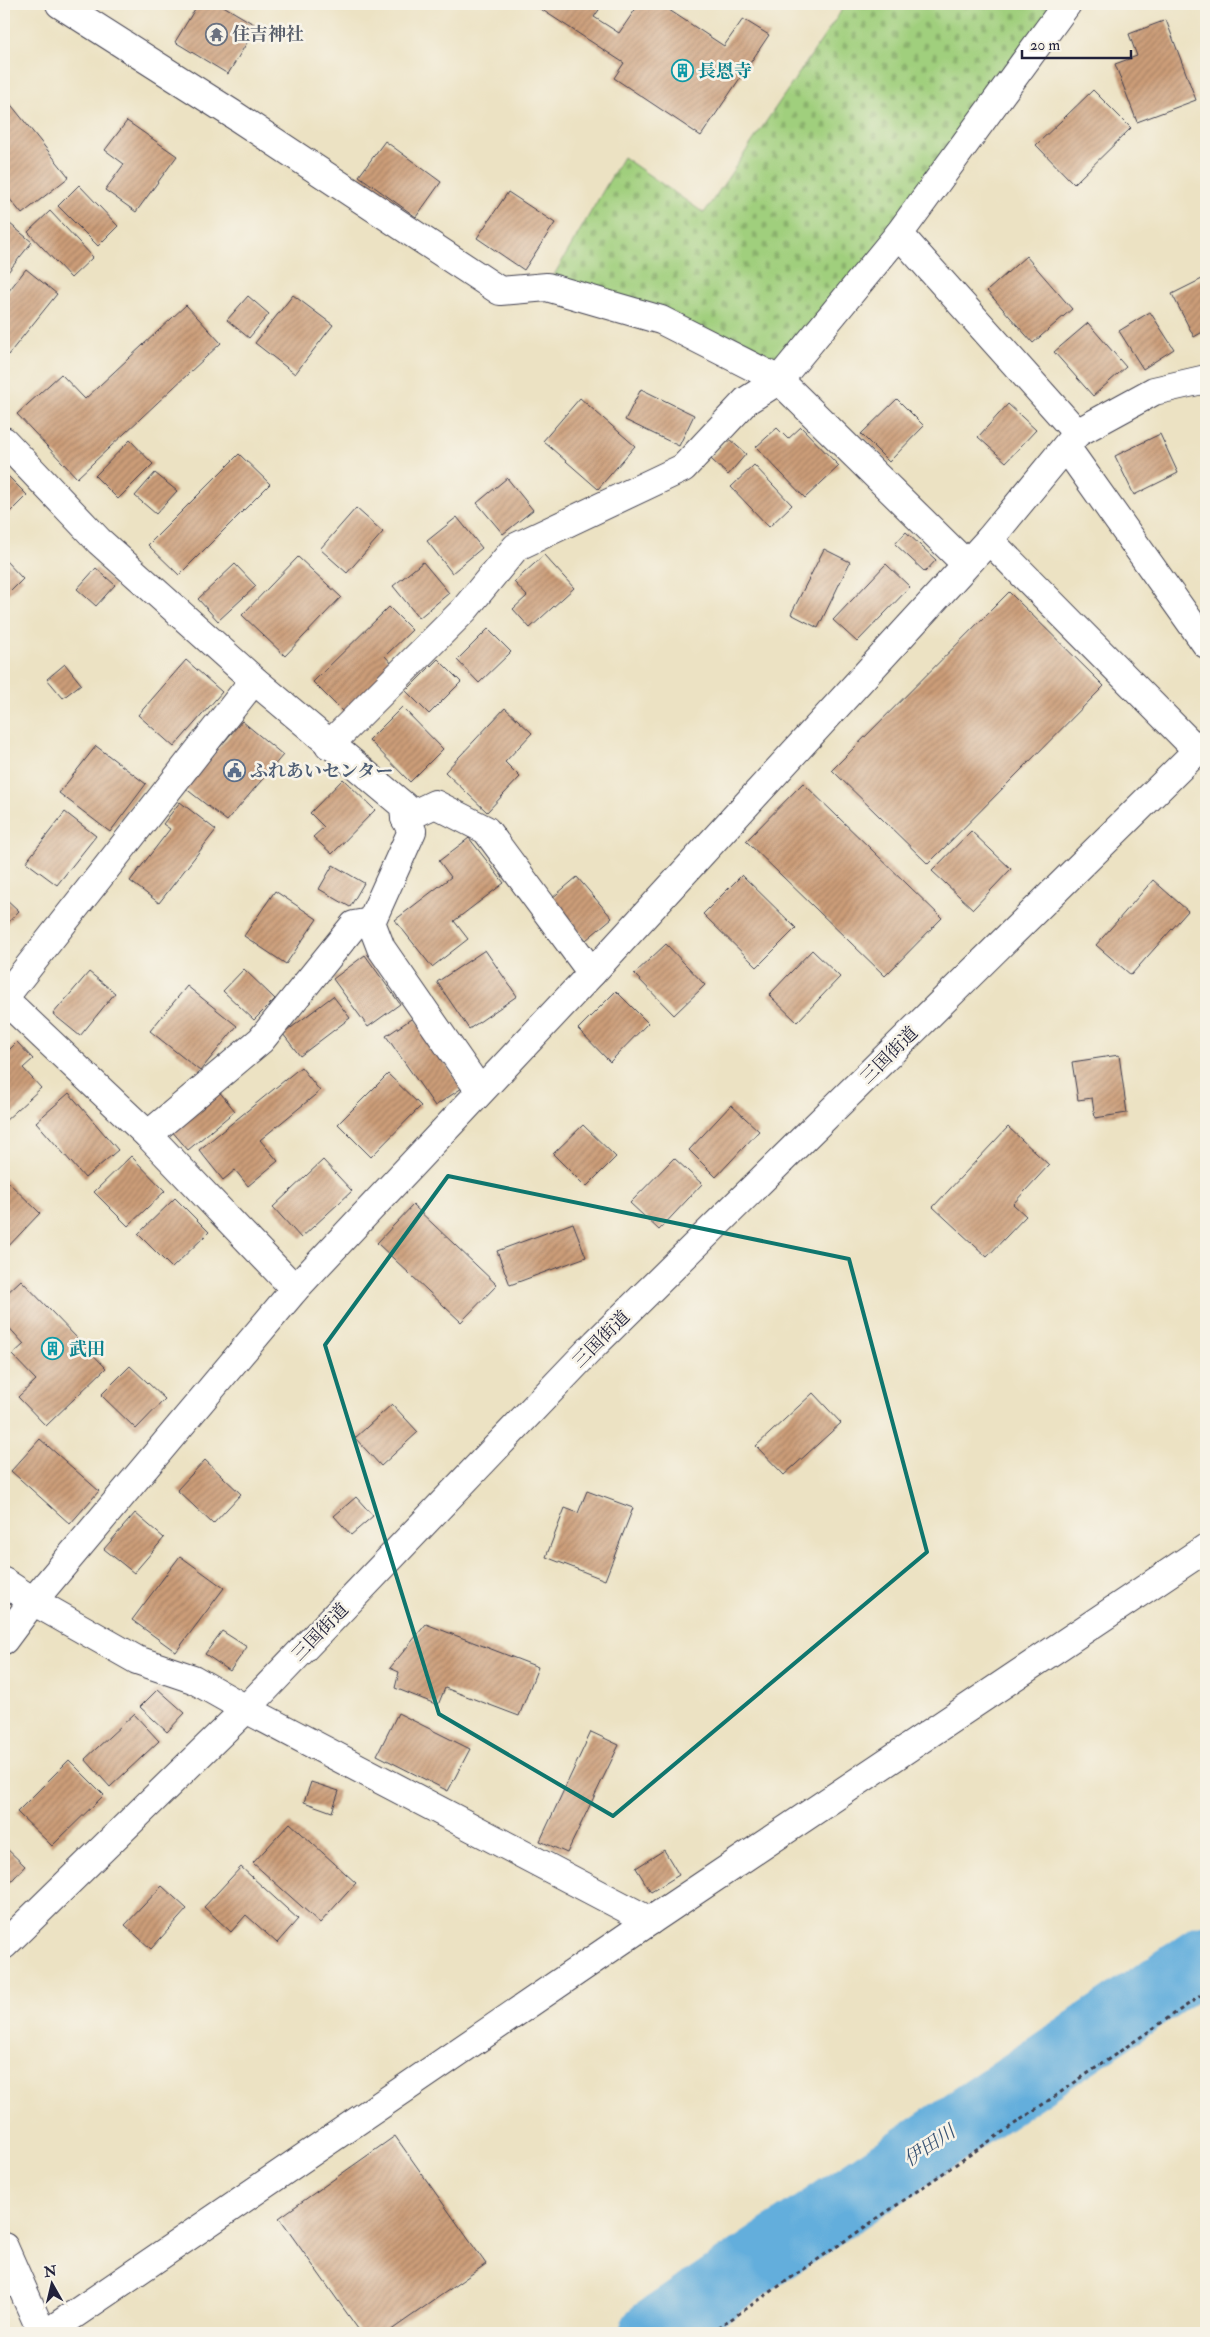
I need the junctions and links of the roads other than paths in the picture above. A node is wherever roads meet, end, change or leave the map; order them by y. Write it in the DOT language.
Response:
graph roads {
  1 [pos="60,4"];
  2 [pos="1067,4"];
  3 [pos="899,234"];
  4 [pos="1206,379"];
  5 [pos="779,380"];
  6 [pos="1072,440"];
  7 [pos="4,441"];
  8 [pos="989,540"];
  9 [pos="966,564"];
  10 [pos="1206,644"];
  11 [pos="254,680"];
  12 [pos="329,745"];
  13 [pos="1202,747"];
  14 [pos="405,818"];
  15 [pos="372,922"];
  16 [pos="592,973"];
  17 [pos="4,998"];
  18 [pos="480,1091"];
  19 [pos="148,1135"];
  20 [pos="295,1289"];
  21 [pos="1206,1548"];
  22 [pos="4,1582"];
  23 [pos="33,1601"];
  24 [pos="4,1640"];
  25 [pos="246,1709"];
  26 [pos="650,1921"];
  27 [pos="4,1945"];
  28 [pos="4,2247"];
  29 [pos="42,2333"];
  30 [pos="47,2333"];
  1 -- 5 [label="main road"];
  2 -- 3 [label="main road"];
  3 -- 5 [label="main road"];
  3 -- 6 [label="main road"];
  4 -- 6 [label="main road"];
  5 -- 9 [label="main road"];
  5 -- 12 [label="main road"];
  6 -- 8 [label="main road"];
  6 -- 10 [label="main road"];
  7 -- 11 [label="main road"];
  8 -- 9 [label="main road"];
  8 -- 13 [label="main road"];
  9 -- 16 [label="main road"];
  11 -- 12 [label="main road"];
  11 -- 17 [label="main road"];
  12 -- 14 [label="main road"];
  13 -- 25 [label="main road, 三国街道"];
  14 -- 15 [label="main road"];
  14 -- 16 [label="main road"];
  15 -- 18 [label="main road"];
  15 -- 19 [label="main road"];
  16 -- 18 [label="main road"];
  17 -- 19 [label="main road"];
  18 -- 20 [label="main road"];
  19 -- 20 [label="main road"];
  20 -- 23 [label="main road"];
  21 -- 26 [label="main road"];
  22 -- 23 [label="main road"];
  23 -- 24 [label="main road"];
  23 -- 25 [label="main road"];
  25 -- 26 [label="main road"];
  25 -- 27 [label="main road, 三国街道"];
  26 -- 30 [label="main road"];
  28 -- 29 [label="main road"];
}
